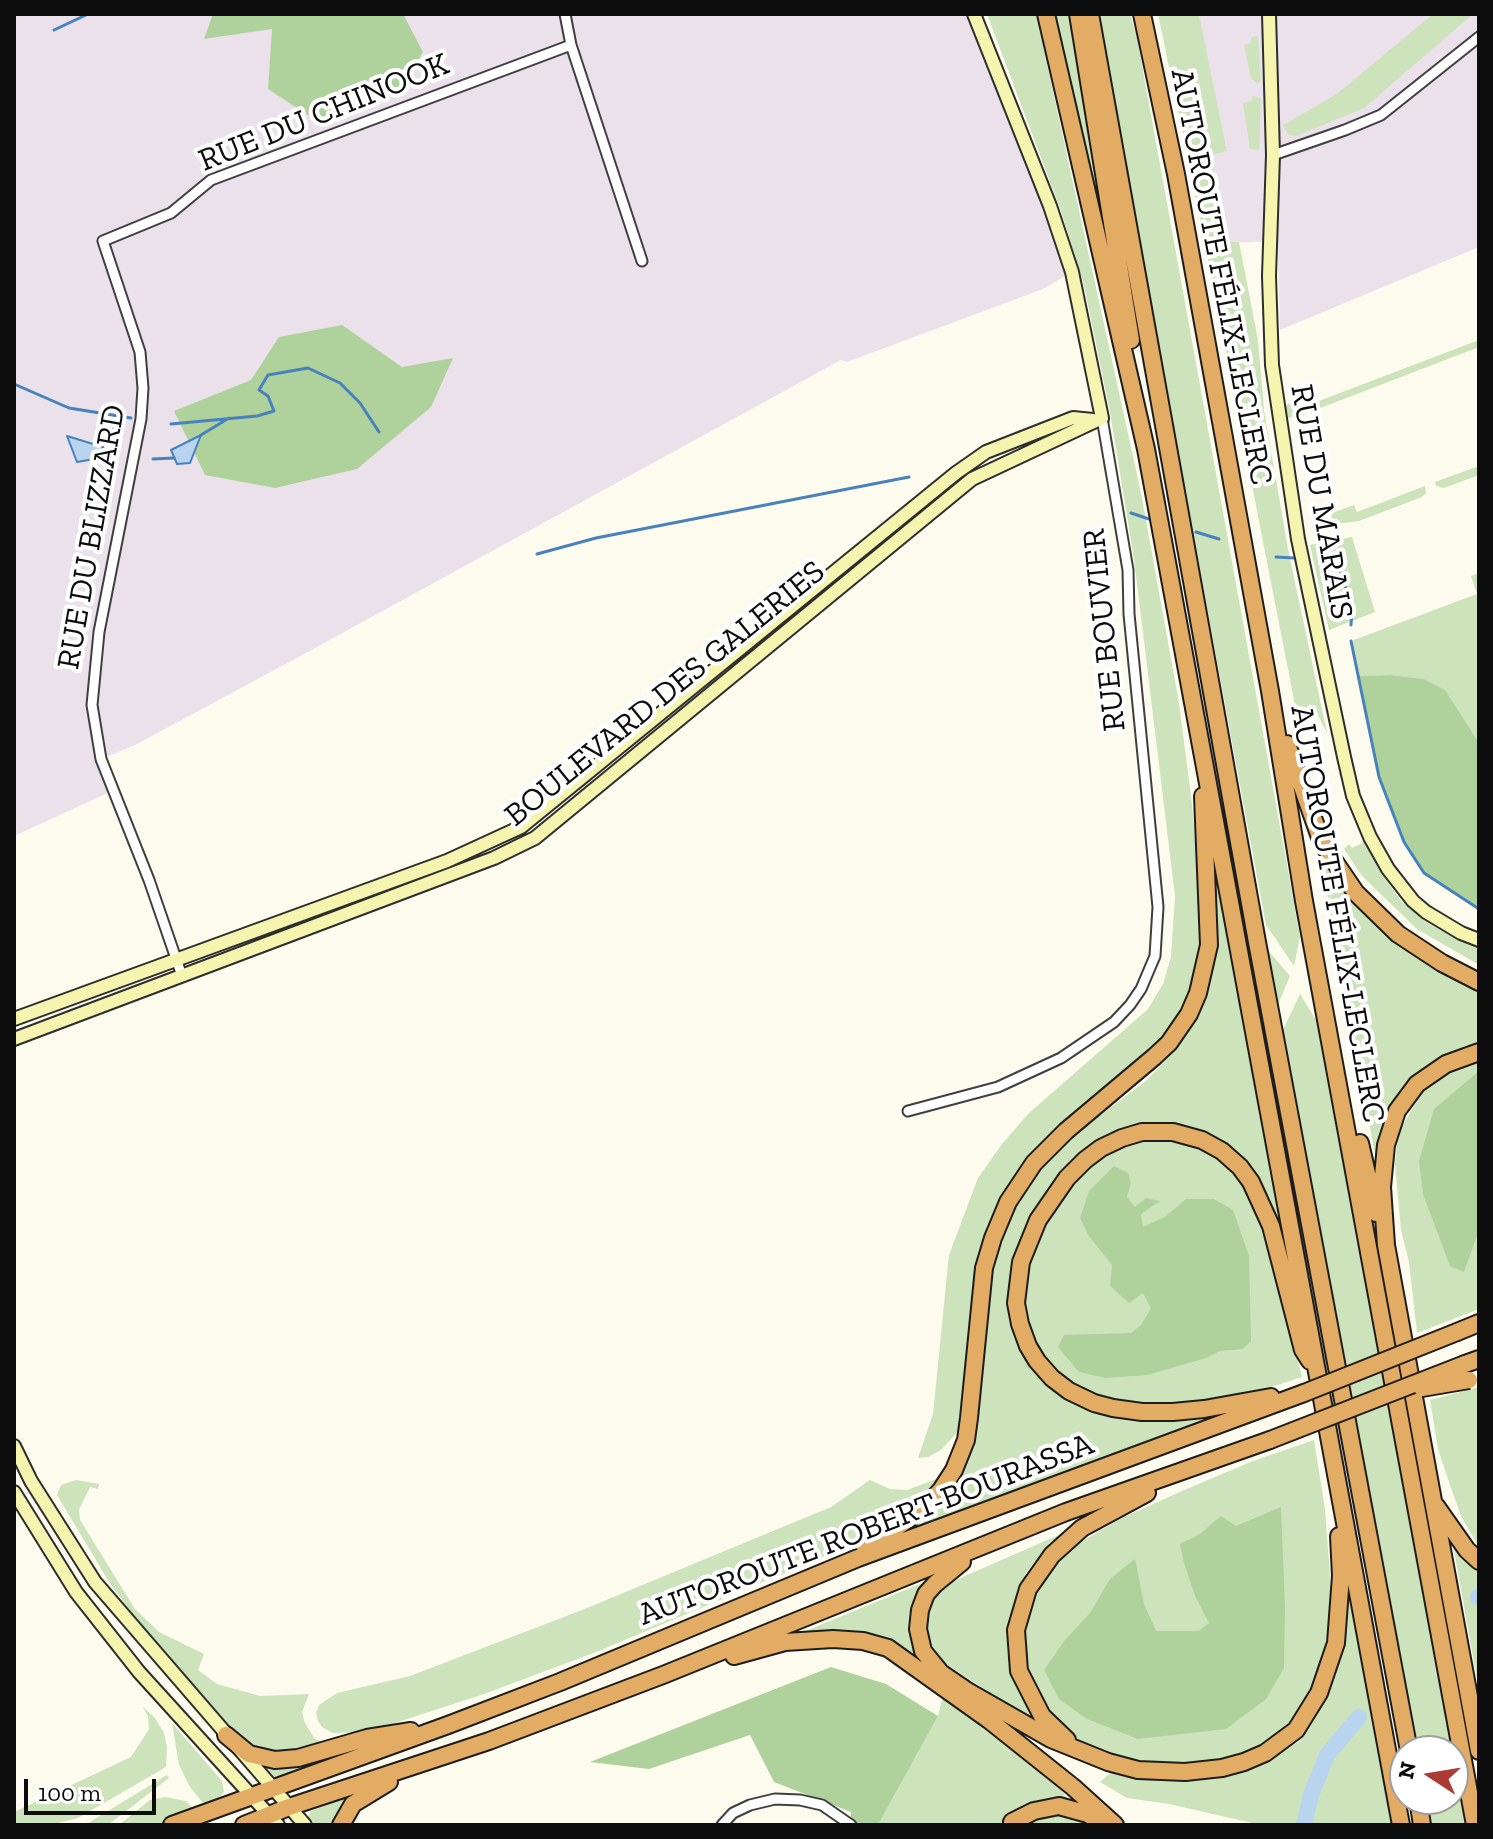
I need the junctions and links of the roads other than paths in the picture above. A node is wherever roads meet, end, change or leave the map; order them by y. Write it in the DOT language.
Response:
graph roads {
  1 [pos="565,14"];
  2 [pos="974,14"];
  3 [pos="1046,14"];
  4 [pos="1078,14"];
  5 [pos="1090,14"];
  6 [pos="1142,14"];
  7 [pos="1269,14"];
  8 [pos="1479,37"];
  9 [pos="571,45"];
  10 [pos="1273,155"];
  11 [pos="103,241"];
  12 [pos="642,261"];
  13 [pos="1098,419"];
  14 [pos="1146,449"];
  15 [pos="1270,691"];
  16 [pos="1200,731"];
  17 [pos="1304,901"];
  18 [pos="1479,940"];
  19 [pos="177,960"];
  20 [pos="182,976"];
  21 [pos="1479,982"];
  22 [pos="14,1019"];
  23 [pos="14,1039"];
  24 [pos="1479,1052"];
  25 [pos="908,1111"];
  26 [pos="1386,1245"];
  27 [pos="1479,1323"];
  28 [pos="1473,1370"];
  29 [pos="1318,1372"];
  30 [pos="1263,1403"];
  31 [pos="14,1446"];
  32 [pos="1335,1467"];
  33 [pos="1187,1471"];
  34 [pos="14,1492"];
  35 [pos="1432,1500"];
  36 [pos="983,1547"];
  37 [pos="858,1558"];
  38 [pos="1479,1561"];
  39 [pos="663,1675"];
  40 [pos="448,1725"];
  41 [pos="226,1735"];
  42 [pos="1406,1735"];
  43 [pos="1081,1751"];
  44 [pos="1479,1751"];
  45 [pos="411,1768"];
  46 [pos="274,1790"];
  47 [pos="251,1795"];
  48 [pos="289,1807"];
  49 [pos="274,1820"];
  50 [pos="1016,1824"];
  51 [pos="172,1825"];
  52 [pos="244,1825"];
  53 [pos="305,1825"];
  54 [pos="341,1825"];
  55 [pos="722,1825"];
  56 [pos="851,1825"];
  57 [pos="1105,1825"];
  58 [pos="1115,1825"];
  59 [pos="1401,1825"];
  60 [pos="1475,1825"];
  1 -- 9 [label="street"];
  2 -- 13 [label="street, RUE BOUVIER"];
  3 -- 14 [label="highway"];
  4 -- 14 [label="highway"];
  5 -- 42 [label="highway"];
  6 -- 15 [label="highway, AUTOROUTE FÉLIX-LECLERC"];
  7 -- 10 [label="street, RUE DU MARAIS"];
  8 -- 10 [label="street"];
  9 -- 11 [label="street, RUE DU CHINOOK"];
  9 -- 12 [label="street"];
  10 -- 18 [label="street, RUE DU MARAIS"];
  11 -- 19 [label="street, RUE DU BLIZZARD"];
  13 -- 19 [label="street, BOULEVARD DES GALERIES"];
  13 -- 20 [label="street, BOULEVARD DES GALERIES"];
  13 -- 25 [label="street, RUE BOUVIER"];
  14 -- 16 [label="highway"];
  15 -- 17 [label="highway, AUTOROUTE FÉLIX-LECLERC"];
  15 -- 21 [label="highway"];
  16 -- 29 [label="highway"];
  16 -- 37 [label="highway"];
  17 -- 26 [label="highway"];
  17 -- 60 [label="highway, AUTOROUTE FÉLIX-LECLERC"];
  19 -- 20 [label="street, RUE DU BLIZZARD"];
  19 -- 22 [label="street, BOULEVARD DES GALERIES"];
  20 -- 23 [label="street, BOULEVARD DES GALERIES"];
  24 -- 26 [label="highway"];
  26 -- 35 [label="highway"];
  27 -- 30 [label="highway, bridge"];
  28 -- 33 [label="highway, AUTOROUTE ROBERT-BOURASSA, bridge"];
  29 -- 30 [label="highway"];
  29 -- 32 [label="highway"];
  30 -- 37 [label="highway, AUTOROUTE ROBERT-BOURASSA"];
  31 -- 41 [label="street"];
  32 -- 43 [label="highway"];
  32 -- 59 [label="highway"];
  33 -- 36 [label="highway, AUTOROUTE ROBERT-BOURASSA"];
  33 -- 43 [label="highway"];
  34 -- 47 [label="street"];
  35 -- 38 [label="highway"];
  35 -- 44 [label="highway"];
  36 -- 39 [label="highway, AUTOROUTE ROBERT-BOURASSA"];
  36 -- 43 [label="highway"];
  37 -- 40 [label="highway, AUTOROUTE ROBERT-BOURASSA"];
  39 -- 45 [label="highway, AUTOROUTE ROBERT-BOURASSA"];
  39 -- 58 [label="highway"];
  40 -- 41 [label="highway"];
  40 -- 46 [label="highway, AUTOROUTE ROBERT-BOURASSA"];
  41 -- 46 [label="street"];
  45 -- 48 [label="highway, AUTOROUTE ROBERT-BOURASSA"];
  45 -- 54 [label="highway"];
  46 -- 47 [label="highway, AUTOROUTE ROBERT-BOURASSA"];
  46 -- 48 [label="street"];
  47 -- 49 [label="street"];
  47 -- 51 [label="highway, AUTOROUTE ROBERT-BOURASSA"];
  48 -- 49 [label="highway, AUTOROUTE ROBERT-BOURASSA"];
  48 -- 53 [label="street"];
  49 -- 52 [label="highway, AUTOROUTE ROBERT-BOURASSA"];
  50 -- 57 [label="highway"];
  55 -- 56 [label="street"];
}
